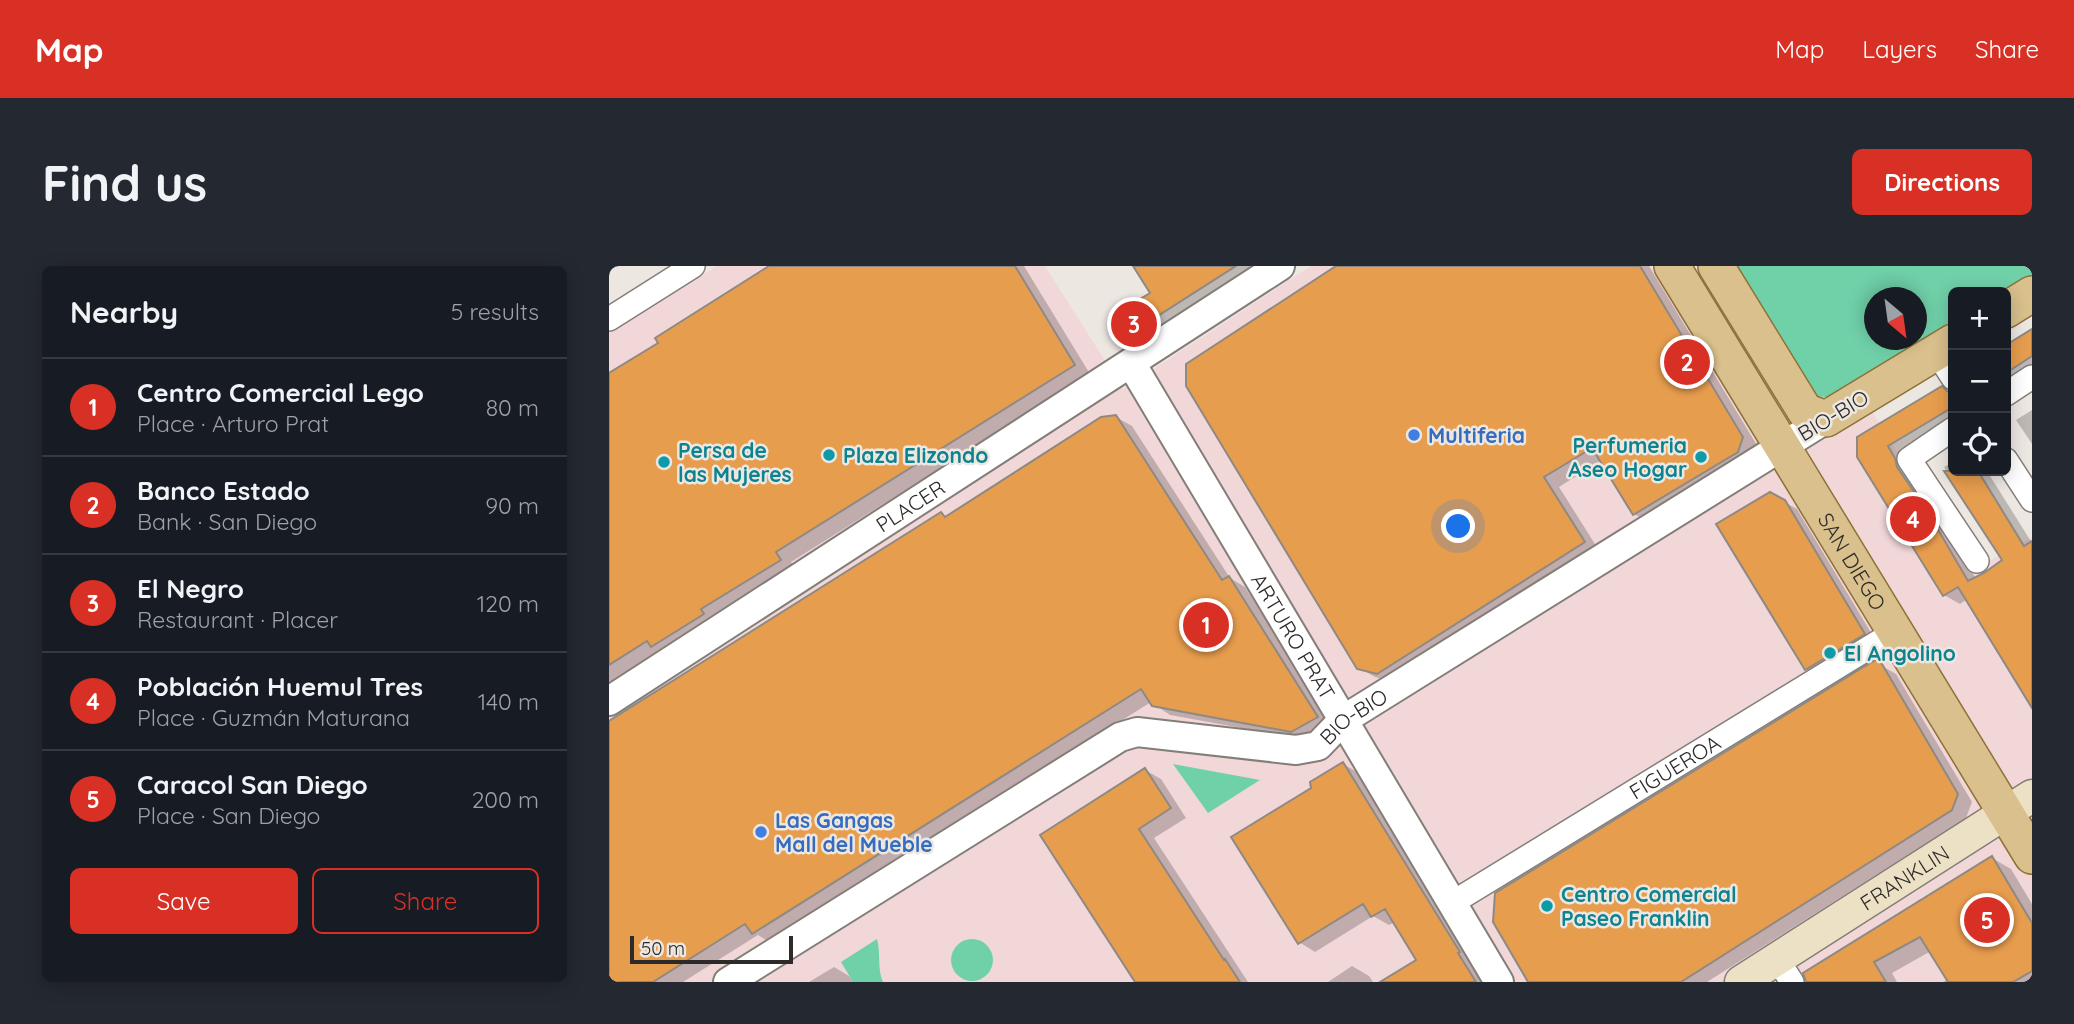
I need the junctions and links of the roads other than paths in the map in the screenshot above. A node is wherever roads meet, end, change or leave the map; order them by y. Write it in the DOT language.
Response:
graph roads {
  1 [pos="693,266"];
  2 [pos="1280,266"];
  3 [pos="1672,266"];
  4 [pos="1716,266"];
  5 [pos="2032,294"];
  6 [pos="2011,307"];
  7 [pos="609,319"];
  8 [pos="1948,358"];
  9 [pos="1131,363"];
  10 [pos="2032,377"];
  11 [pos="2011,391"];
  12 [pos="1826,419"];
  13 [pos="1948,432"];
  14 [pos="1783,446"];
  15 [pos="2011,468"];
  16 [pos="2032,500"];
  17 [pos="1977,561"];
  18 [pos="1896,631"];
  19 [pos="609,701"];
  20 [pos="1343,720"];
  21 [pos="2019,804"];
  22 [pos="2032,856"];
  23 [pos="1452,903"];
  24 [pos="1784,970"];
  25 [pos="728,982"];
  26 [pos="1499,982"];
  27 [pos="1741,982"];
  1 -- 7 [label="street"];
  2 -- 9 [label="street, PLACER"];
  3 -- 14 [label="main road, SAN DIEGO"];
  4 -- 12 [label="main road"];
  5 -- 6 [label="main road"];
  8 -- 12 [label="main road, BIO-BIO"];
  9 -- 19 [label="street, PLACER"];
  9 -- 20 [label="street, ARTURO PRAT"];
  10 -- 11 [label="street"];
  12 -- 14 [label="street, BIO-BIO"];
  13 -- 17 [label="street"];
  14 -- 18 [label="main road, SAN DIEGO"];
  14 -- 20 [label="street, BIO-BIO"];
  15 -- 16 [label="street"];
  18 -- 21 [label="main road, SAN DIEGO"];
  18 -- 23 [label="street, FIGUEROA"];
  20 -- 23 [label="street, ARTURO PRAT"];
  20 -- 25 [label="street, BIO-BIO"];
  21 -- 22 [label="main road, SAN DIEGO"];
  21 -- 24 [label="main road, FRANKLIN"];
  23 -- 26 [label="street, ARTURO PRAT"];
  24 -- 27 [label="main road, FRANKLIN"];
}
